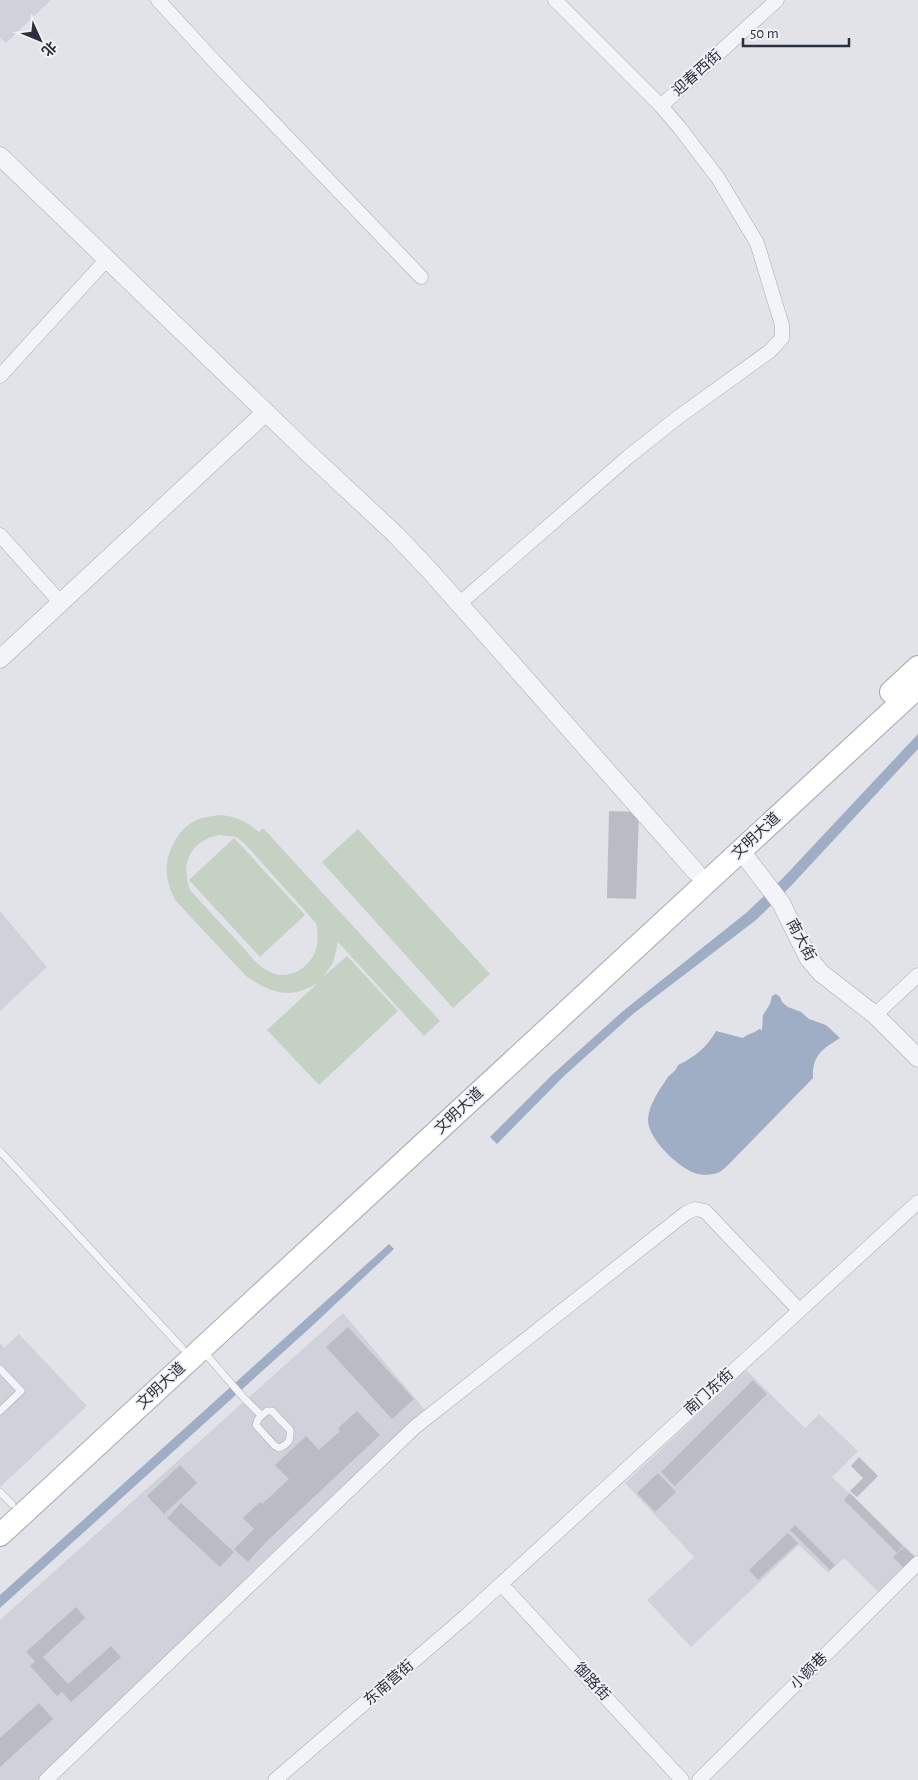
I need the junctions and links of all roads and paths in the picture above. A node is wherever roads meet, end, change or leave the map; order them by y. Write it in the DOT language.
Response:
graph roads {
  1 [pos="158,0"];
  2 [pos="555,0"];
  3 [pos="777,0"];
  4 [pos="661,106"];
  5 [pos="0,156"];
  6 [pos="107,259"];
  7 [pos="421,277"];
  8 [pos="0,376"];
  9 [pos="266,412"];
  10 [pos="0,535"];
  11 [pos="61,603"];
  12 [pos="459,604"];
  13 [pos="0,659"];
  14 [pos="918,668"];
  15 [pos="918,687"];
  16 [pos="741,850"];
  17 [pos="696,872"];
  18 [pos="918,975"];
  19 [pos="875,1015"];
  20 [pos="918,1058"];
  21 [pos="0,1151"];
  22 [pos="918,1202"];
  23 [pos="799,1310"];
  24 [pos="192,1348"];
  25 [pos="0,1369"];
  26 [pos="0,1411"];
  27 [pos="261,1415"];
  28 [pos="4,1504"];
  29 [pos="0,1535"];
  30 [pos="918,1563"];
  31 [pos="501,1584"];
  32 [pos="46,1780"];
  33 [pos="275,1780"];
  34 [pos="682,1780"];
  35 [pos="699,1780"];
  1 -- 7 [label="street"];
  2 -- 4 [label="street"];
  3 -- 4 [label="street, 迎春西街"];
  4 -- 12 [label="street"];
  5 -- 6 [label="street"];
  6 -- 8 [label="street"];
  6 -- 9 [label="street"];
  9 -- 11 [label="street"];
  9 -- 12 [label="street"];
  10 -- 11 [label="street"];
  11 -- 13 [label="street"];
  12 -- 17 [label="street"];
  14 -- 17 [label="main road, 文明大道"];
  15 -- 16 [label="main road, 文明大道"];
  16 -- 19 [label="street, 南大街"];
  16 -- 24 [label="main road, 文明大道"];
  17 -- 24 [label="main road, 文明大道"];
  18 -- 19 [label="street"];
  19 -- 20 [label="street, 南大街"];
  21 -- 24 [label="lane"];
  22 -- 23 [label="street, 南门东街"];
  23 -- 31 [label="street, 南门东街"];
  23 -- 32 [label="street"];
  24 -- 27 [label="lane"];
  24 -- 28 [label="main road, 文明大道"];
  24 -- 29 [label="main road, 文明大道"];
  25 -- 26 [label="lane"];
  27 -- 27 [label="lane"];
  30 -- 35 [label="street, 小颜巷"];
  31 -- 33 [label="street, 东南营街"];
  31 -- 34 [label="street, 御路街"];
}
